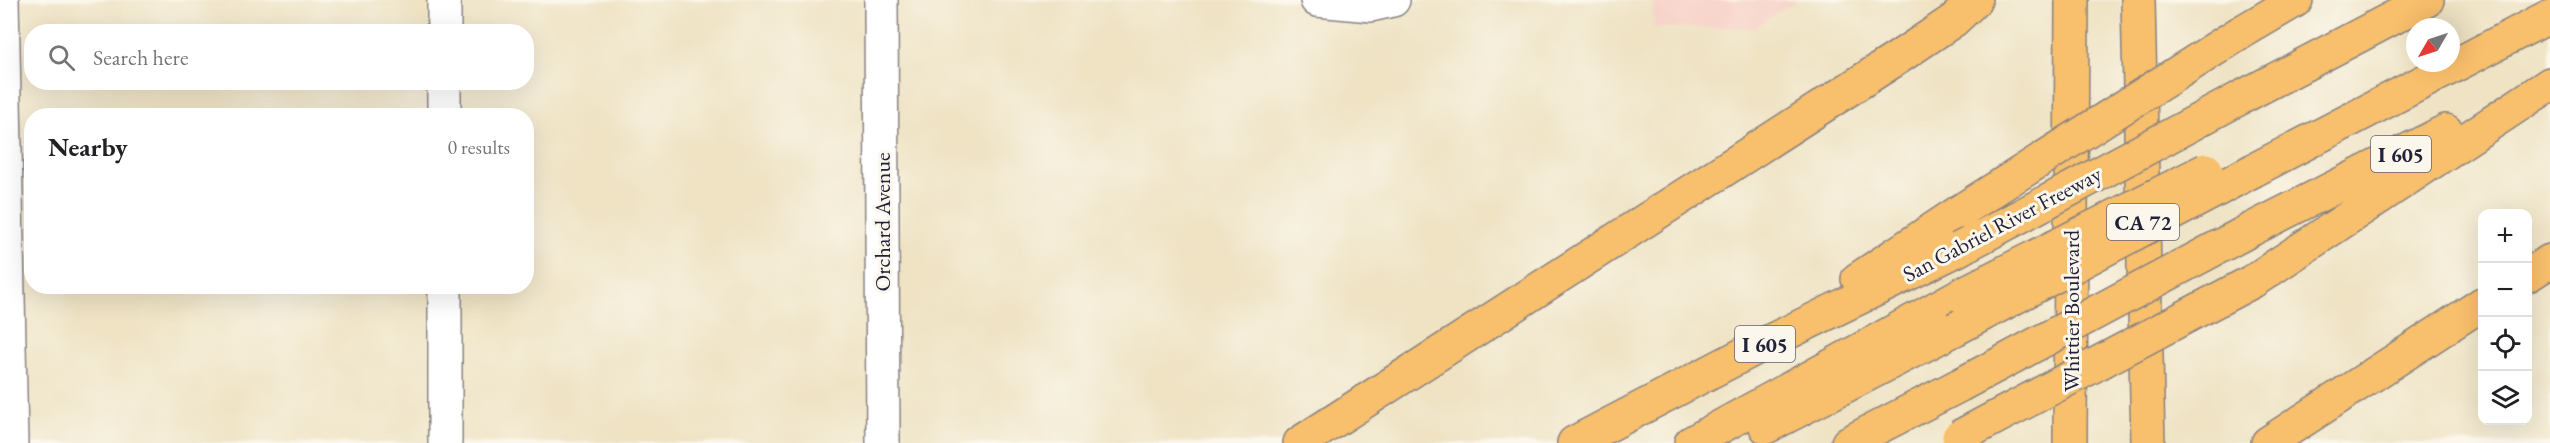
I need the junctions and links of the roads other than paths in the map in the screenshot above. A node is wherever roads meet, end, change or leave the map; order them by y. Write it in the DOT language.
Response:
graph roads {
  1 [pos="2,0"];
  2 [pos="444,0"];
  3 [pos="881,0"];
  4 [pos="1317,0"];
  5 [pos="1393,0"];
  6 [pos="1975,0"];
  7 [pos="2072,0"];
  8 [pos="2138,0"];
  9 [pos="2296,0"];
  10 [pos="2427,0"];
  11 [pos="2531,0"];
  12 [pos="2550,16"];
  13 [pos="444,24"];
  14 [pos="2460,37"];
  15 [pos="2406,66"];
  16 [pos="2550,78"];
  17 [pos="2550,84"];
  18 [pos="444,90"];
  19 [pos="444,108"];
  20 [pos="2251,159"];
  21 [pos="2550,261"];
  22 [pos="2532,272"];
  23 [pos="445,294"];
  24 [pos="2478,307"];
  25 [pos="1754,349"];
  26 [pos="1956,440"];
  27 [pos="11,443"];
  28 [pos="445,443"];
  29 [pos="883,443"];
  30 [pos="1300,443"];
  31 [pos="1574,443"];
  32 [pos="1691,443"];
  33 [pos="1735,443"];
  34 [pos="1848,443"];
  35 [pos="2070,443"];
  36 [pos="2148,443"];
  37 [pos="2268,443"];
  1 -- 27 [label="street"];
  2 -- 13 [label="street"];
  3 -- 29 [label="street, Orchard Avenue"];
  4 -- 5 [label="street"];
  6 -- 30 [label="main road"];
  7 -- 35 [label="main road, Whittier Boulevard"];
  8 -- 36 [label="main road, CA 72"];
  9 -- 25 [label="main road, bridge"];
  10 -- 25 [label="main road, San Gabriel River Freeway / I 605, bridge"];
  11 -- 14 [label="main road"];
  12 -- 20 [label="main road"];
  15 -- 20 [label="main road"];
  16 -- 34 [label="main road, I 605, bridge"];
  17 -- 26 [label="main road, bridge"];
  18 -- 19 [label="street"];
  20 -- 32 [label="main road, bridge"];
  20 -- 33 [label="main road, bridge"];
  21 -- 22 [label="main road"];
  23 -- 28 [label="street"];
  24 -- 37 [label="main road"];
  25 -- 31 [label="main road, San Gabriel River Freeway / I 605"];
}
